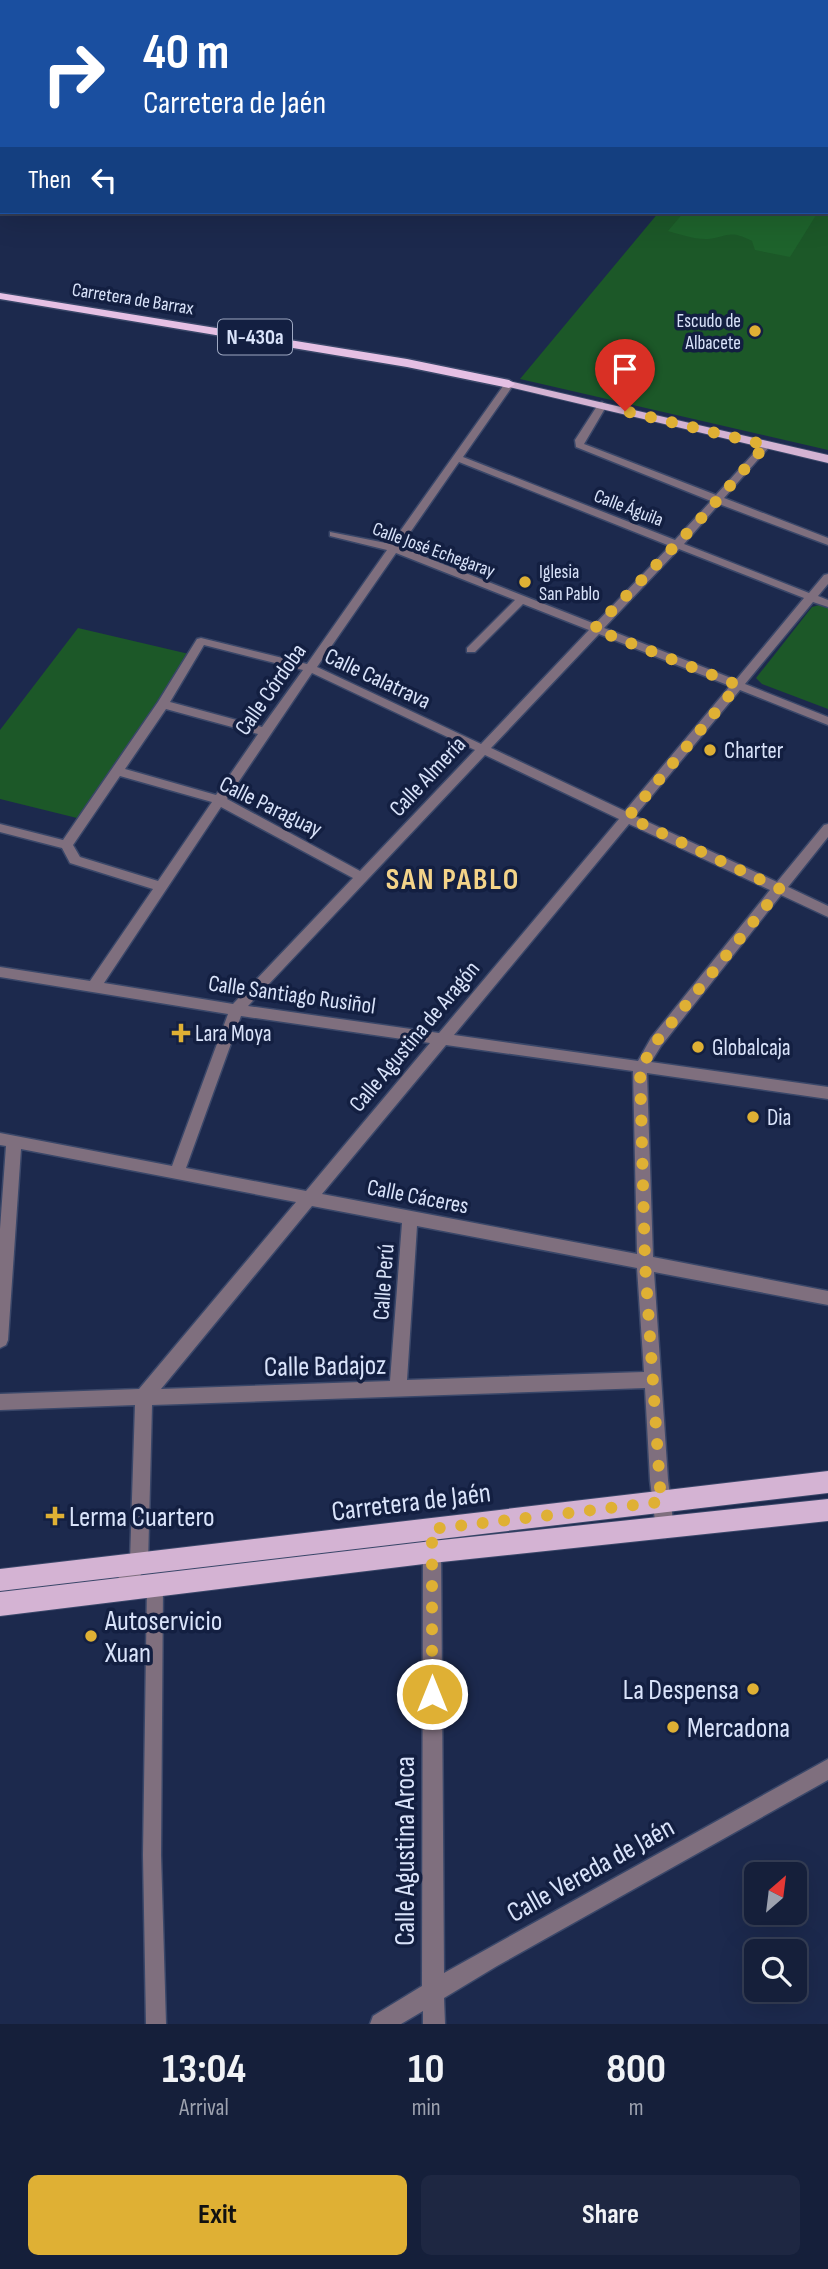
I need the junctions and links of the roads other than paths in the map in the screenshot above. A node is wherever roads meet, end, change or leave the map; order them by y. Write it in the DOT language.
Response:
graph roads {
  1 [pos="0,296"];
  2 [pos="509,384"];
  3 [pos="602,405"];
  4 [pos="766,445"];
  5 [pos="457,458"];
  6 [pos="828,459"];
  7 [pos="718,501"];
  8 [pos="334,534"];
  9 [pos="828,542"];
  10 [pos="676,545"];
  11 [pos="393,548"];
  12 [pos="828,577"];
  13 [pos="811,597"];
  14 [pos="521,600"];
  15 [pos="828,604"];
  16 [pos="594,629"];
  17 [pos="471,650"];
  18 [pos="310,668"];
  19 [pos="738,685"];
  20 [pos="163,704"];
  21 [pos="828,720"];
  22 [pos="265,732"];
  23 [pos="481,750"];
  24 [pos="118,771"];
  25 [pos="219,800"];
  26 [pos="628,817"];
  27 [pos="0,828"];
  28 [pos="828,828"];
  29 [pos="66,845"];
  30 [pos="361,877"];
  31 [pos="163,887"];
  32 [pos="780,889"];
  33 [pos="828,912"];
  34 [pos="0,972"];
  35 [pos="94,987"];
  36 [pos="236,1010"];
  37 [pos="443,1039"];
  38 [pos="640,1069"];
  39 [pos="828,1093"];
  40 [pos="7,1140"];
  41 [pos="177,1172"];
  42 [pos="311,1197"];
  43 [pos="410,1219"];
  44 [pos="645,1263"];
  45 [pos="828,1298"];
  46 [pos="0,1340"];
  47 [pos="652,1380"];
  48 [pos="398,1390"];
  49 [pos="144,1396"];
  50 [pos="0,1402"];
  51 [pos="828,1482"];
  52 [pos="661,1502"];
  53 [pos="828,1510"];
  54 [pos="432,1529"];
  55 [pos="665,1529"];
  56 [pos="432,1552"];
  57 [pos="139,1564"];
  58 [pos="0,1580"];
  59 [pos="155,1586"];
  60 [pos="119,1590"];
  61 [pos="0,1604"];
  62 [pos="828,1769"];
  63 [pos="434,1991"];
  64 [pos="156,2024"];
  65 [pos="381,2024"];
  66 [pos="434,2024"];
  1 -- 2 [label="highway, Carretera de Barrax / N-430a"];
  2 -- 3 [label="main road"];
  2 -- 5 [label="street, Calle Córdoba"];
  3 -- 4 [label="main road"];
  3 -- 7 [label="street"];
  4 -- 6 [label="main road"];
  4 -- 7 [label="street, Calle Almería"];
  5 -- 10 [label="street, Calle Águila"];
  5 -- 11 [label="street, Calle Córdoba"];
  7 -- 9 [label="street"];
  7 -- 10 [label="street, Calle Almería"];
  8 -- 11 [label="street, Calle José Echegaray"];
  10 -- 13 [label="street, Calle Águila"];
  10 -- 16 [label="street, Calle Almería"];
  11 -- 14 [label="street, Calle José Echegaray"];
  11 -- 18 [label="street, Calle Córdoba"];
  12 -- 13 [label="street, Calle Agustina de Aragón"];
  13 -- 15 [label="street, Calle Águila"];
  13 -- 19 [label="street, Calle Agustina de Aragón"];
  14 -- 16 [label="street, Calle José Echegaray"];
  14 -- 17 [label="street"];
  16 -- 19 [label="street, Calle José Echegaray"];
  16 -- 23 [label="street, Calle Almería"];
  18 -- 20 [label="street, Calle Calatrava"];
  18 -- 22 [label="street, Calle Córdoba"];
  18 -- 23 [label="street, Calle Calatrava"];
  19 -- 21 [label="street, Calle José Echegaray"];
  19 -- 26 [label="street, Calle Agustina de Aragón"];
  20 -- 22 [label="street"];
  20 -- 24 [label="street, Calle Calatrava"];
  22 -- 25 [label="street, Calle Córdoba"];
  23 -- 26 [label="street, Calle Calatrava"];
  23 -- 30 [label="street, Calle Almería"];
  24 -- 25 [label="street, Calle Paraguay"];
  24 -- 29 [label="street, Calle Calatrava"];
  25 -- 30 [label="street, Calle Paraguay"];
  25 -- 31 [label="street, Calle Córdoba"];
  26 -- 32 [label="street, Calle Calatrava"];
  26 -- 37 [label="street, Calle Agustina de Aragón"];
  27 -- 29 [label="street"];
  28 -- 32 [label="street"];
  29 -- 31 [label="street"];
  30 -- 36 [label="street, Calle Almería"];
  31 -- 35 [label="street, Calle Córdoba"];
  32 -- 33 [label="street, Calle Calatrava"];
  32 -- 38 [label="street"];
  34 -- 35 [label="street, Calle Santiago Rusiñol"];
  35 -- 36 [label="street, Calle Santiago Rusiñol"];
  36 -- 37 [label="street, Calle Santiago Rusiñol"];
  36 -- 41 [label="street, Calle Almería"];
  37 -- 38 [label="street, Calle Santiago Rusiñol"];
  37 -- 42 [label="street, Calle Agustina de Aragón"];
  38 -- 39 [label="street, Calle Santiago Rusiñol"];
  38 -- 44 [label="street"];
  40 -- 41 [label="street, Calle Cáceres"];
  40 -- 46 [label="street"];
  41 -- 42 [label="street, Calle Cáceres"];
  42 -- 43 [label="street, Calle Cáceres"];
  42 -- 49 [label="street, Calle Agustina de Aragón"];
  43 -- 44 [label="street, Calle Cáceres"];
  43 -- 48 [label="street, Calle Perú"];
  44 -- 45 [label="street, Calle Cáceres"];
  44 -- 47 [label="street"];
  47 -- 48 [label="street, Calle Badajoz"];
  47 -- 52 [label="street"];
  48 -- 49 [label="street, Calle Badajoz"];
  49 -- 50 [label="street, Calle Badajoz"];
  49 -- 57 [label="street"];
  51 -- 52 [label="main road, Carretera de Jaén"];
  52 -- 54 [label="main road, Carretera de Jaén"];
  52 -- 55 [label="street"];
  53 -- 55 [label="main road"];
  54 -- 56 [label="street, Calle Agustina Aroca"];
  54 -- 57 [label="main road, Carretera de Jaén"];
  55 -- 56 [label="main road"];
  56 -- 59 [label="main road"];
  56 -- 63 [label="street, Calle Agustina Aroca"];
  57 -- 58 [label="main road, Carretera de Jaén"];
  57 -- 60 [label="street"];
  59 -- 60 [label="main road"];
  59 -- 64 [label="street"];
  60 -- 61 [label="main road"];
  62 -- 63 [label="street, Calle Vereda de Jaén"];
  63 -- 65 [label="street, Calle Vereda de Jaén"];
  63 -- 66 [label="street, Calle Agustina Aroca"];
}
